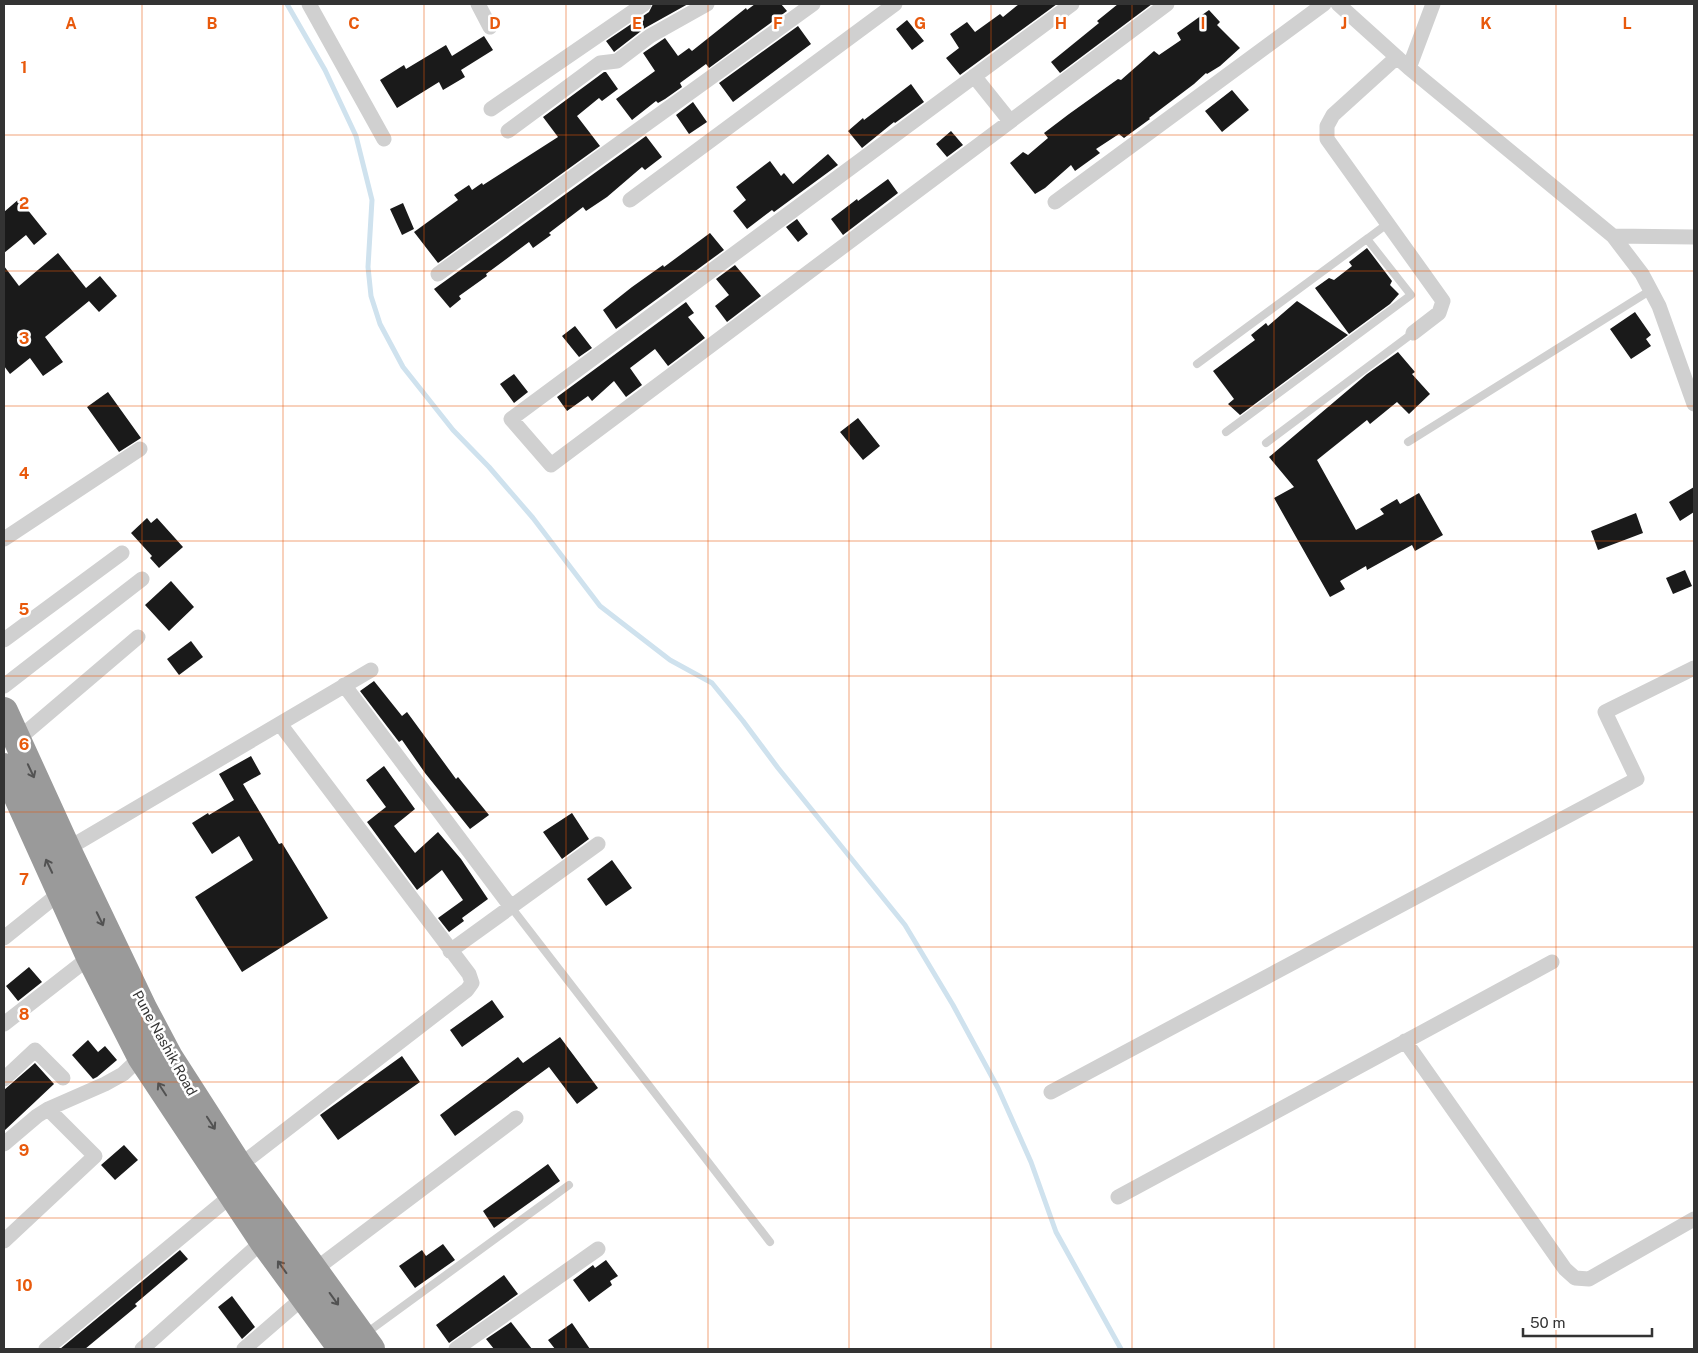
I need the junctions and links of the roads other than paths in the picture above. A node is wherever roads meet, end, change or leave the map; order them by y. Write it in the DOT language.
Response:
graph roads {
  1 [pos="309,4"];
  2 [pos="478,4"];
  3 [pos="644,4"];
  4 [pos="707,4"];
  5 [pos="813,4"];
  6 [pos="895,4"];
  7 [pos="1072,4"];
  8 [pos="1167,4"];
  9 [pos="1324,4"];
  10 [pos="1338,4"];
  11 [pos="1433,4"];
  12 [pos="490,27"];
  13 [pos="1397,57"];
  14 [pos="1409,68"];
  15 [pos="974,76"];
  16 [pos="491,109"];
  17 [pos="1010,121"];
  18 [pos="508,131"];
  19 [pos="384,139"];
  20 [pos="630,200"];
  21 [pos="1055,202"];
  22 [pos="1387,224"];
  23 [pos="1613,236"];
  24 [pos="1694,237"];
  25 [pos="1368,238"];
  26 [pos="438,274"];
  27 [pos="1651,290"];
  28 [pos="1413,333"];
  29 [pos="1197,364"];
  30 [pos="1694,404"];
  31 [pos="1226,432"];
  32 [pos="1408,442"];
  33 [pos="1266,443"];
  34 [pos="140,449"];
  35 [pos="4,539"];
  36 [pos="122,553"];
  37 [pos="142,579"];
  38 [pos="138,637"];
  39 [pos="4,640"];
  40 [pos="1694,668"];
  41 [pos="371,670"];
  42 [pos="4,686"];
  43 [pos="344,686"];
  44 [pos="4,711"];
  45 [pos="280,724"];
  46 [pos="17,740"];
  47 [pos="4,767"];
  48 [pos="598,844"];
  49 [pos="67,849"];
  50 [pos="61,892"];
  51 [pos="512,907"];
  52 [pos="4,938"];
  53 [pos="450,950"];
  54 [pos="90,957"];
  55 [pos="1552,962"];
  56 [pos="4,1024"];
  57 [pos="1405,1041"];
  58 [pos="141,1057"];
  59 [pos="63,1078"];
  60 [pos="4,1080"];
  61 [pos="1051,1092"];
  62 [pos="48,1109"];
  63 [pos="516,1118"];
  64 [pos="4,1144"];
  65 [pos="239,1166"];
  66 [pos="569,1185"];
  67 [pos="232,1195"];
  68 [pos="1118,1197"];
  69 [pos="1694,1219"];
  70 [pos="4,1241"];
  71 [pos="263,1241"];
  72 [pos="770,1242"];
  73 [pos="598,1249"];
  74 [pos="314,1271"];
  75 [pos="304,1297"];
  76 [pos="358,1345"];
  77 [pos="46,1349"];
  78 [pos="142,1349"];
  79 [pos="244,1349"];
  80 [pos="456,1349"];
  1 -- 19 [label="street"];
  2 -- 12 [label="street"];
  3 -- 16 [label="street"];
  4 -- 18 [label="street"];
  5 -- 26 [label="street"];
  6 -- 20 [label="street"];
  7 -- 15 [label="street"];
  8 -- 17 [label="street"];
  9 -- 21 [label="street"];
  10 -- 13 [label="street"];
  11 -- 14 [label="street"];
  13 -- 14 [label="street"];
  13 -- 22 [label="street"];
  14 -- 23 [label="street"];
  15 -- 17 [label="street"];
  15 -- 17 [label="street"];
  22 -- 25 [label="lane"];
  22 -- 28 [label="street"];
  23 -- 24 [label="street"];
  23 -- 27 [label="street"];
  25 -- 29 [label="lane"];
  25 -- 31 [label="lane"];
  27 -- 30 [label="street"];
  27 -- 32 [label="lane"];
  28 -- 33 [label="lane"];
  34 -- 35 [label="street"];
  36 -- 39 [label="street"];
  37 -- 42 [label="street"];
  38 -- 46 [label="street"];
  40 -- 61 [label="street"];
  41 -- 43 [label="street"];
  43 -- 45 [label="street"];
  43 -- 51 [label="street"];
  44 -- 46 [label="highway, Pune Nashik Road"];
  45 -- 49 [label="street"];
  45 -- 53 [label="street"];
  46 -- 49 [label="highway, Pune Nashik Road, one-way"];
  50 -- 47 [label="highway, Pune Nashik Road, one-way"];
  48 -- 51 [label="street"];
  49 -- 65 [label="highway, Pune Nashik Road, one-way"];
  50 -- 52 [label="street"];
  50 -- 54 [label="highway, Pune Nashik Road"];
  51 -- 53 [label="street"];
  51 -- 72 [label="lane"];
  53 -- 65 [label="street"];
  54 -- 56 [label="street"];
  54 -- 58 [label="highway, Pune Nashik Road"];
  55 -- 57 [label="street"];
  57 -- 68 [label="street"];
  57 -- 69 [label="street"];
  58 -- 62 [label="street"];
  67 -- 58 [label="highway, Pune Nashik Road, one-way"];
  59 -- 60 [label="street"];
  62 -- 64 [label="street"];
  62 -- 70 [label="street"];
  63 -- 74 [label="street"];
  65 -- 74 [label="highway, Pune Nashik Road"];
  66 -- 76 [label="lane"];
  67 -- 71 [label="highway, Pune Nashik Road"];
  67 -- 77 [label="street"];
  75 -- 71 [label="highway, Pune Nashik Road, one-way"];
  71 -- 78 [label="street"];
  73 -- 80 [label="street"];
  74 -- 76 [label="highway, Pune Nashik Road, one-way"];
  75 -- 76 [label="highway, Pune Nashik Road"];
  75 -- 79 [label="street"];
}
